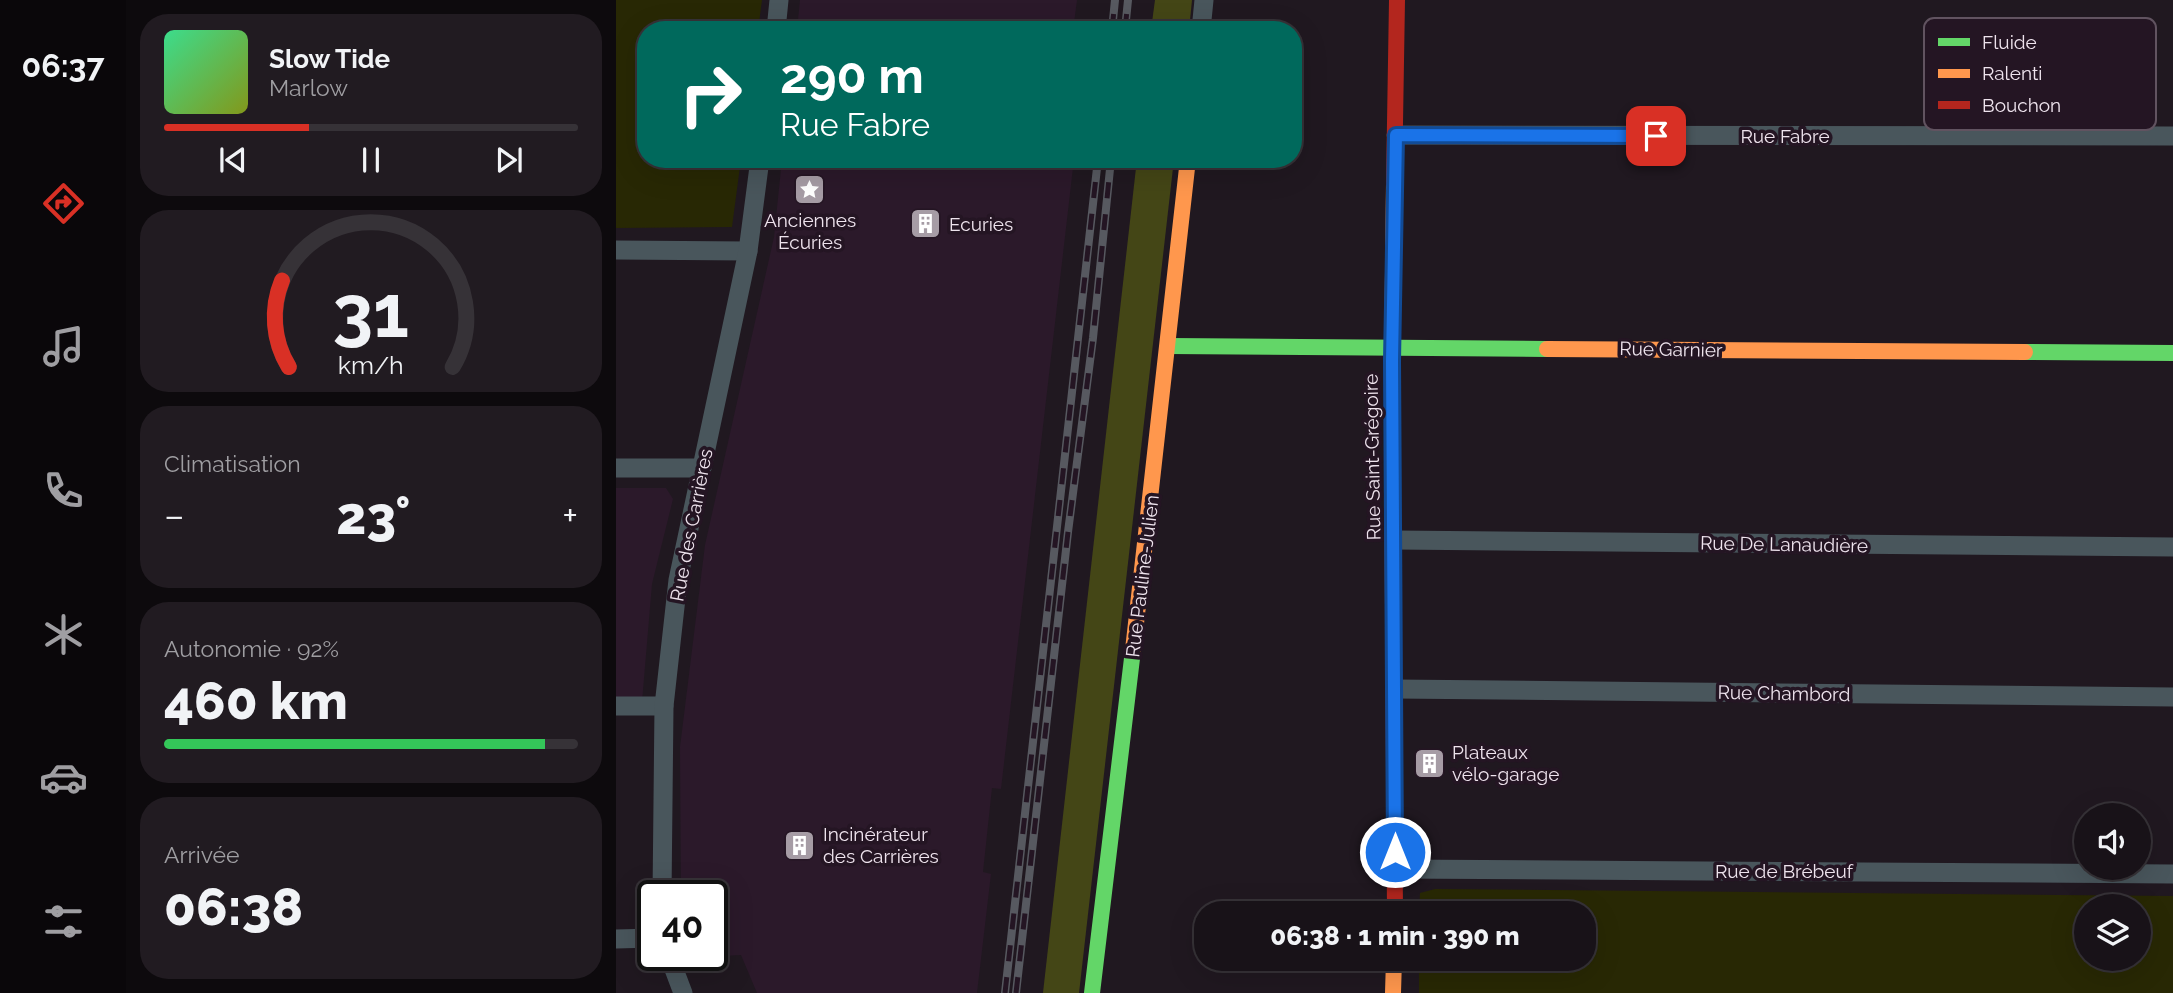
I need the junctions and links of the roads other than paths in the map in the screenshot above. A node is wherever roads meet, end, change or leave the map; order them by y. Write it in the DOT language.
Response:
graph roads {
  1 [pos="779,0"];
  2 [pos="1205,0"];
  3 [pos="1397,0"];
  4 [pos="777,21"];
  5 [pos="1202,21"];
  6 [pos="1396,135"];
  7 [pos="2173,136"];
  8 [pos="759,168"];
  9 [pos="1187,168"];
  10 [pos="616,250"];
  11 [pos="748,251"];
  12 [pos="1169,346"];
  13 [pos="1393,346"];
  14 [pos="2173,354"];
  15 [pos="616,468"];
  16 [pos="702,468"];
  17 [pos="1395,540"];
  18 [pos="2173,547"];
  19 [pos="1395,689"];
  20 [pos="2173,697"];
  21 [pos="616,706"];
  22 [pos="664,706"];
  23 [pos="1396,869"];
  24 [pos="2173,874"];
  25 [pos="663,880"];
  26 [pos="1395,901"];
  27 [pos="637,938"];
  28 [pos="616,939"];
  29 [pos="675,971"];
  30 [pos="1394,971"];
  31 [pos="683,993"];
  32 [pos="1092,993"];
  33 [pos="1393,993"];
  1 -- 4 [label="street"];
  2 -- 5 [label="street"];
  3 -- 6 [label="street, Rue Saint-Grégoire"];
  6 -- 7 [label="street, Rue Fabre"];
  6 -- 13 [label="street, Rue Saint-Grégoire"];
  8 -- 11 [label="street, Rue des Carrières"];
  9 -- 12 [label="street, Rue Pauline-Julien"];
  10 -- 11 [label="street"];
  11 -- 16 [label="street, Rue des Carrières"];
  12 -- 13 [label="street, Rue Garnier"];
  12 -- 32 [label="street, Rue Pauline-Julien"];
  13 -- 14 [label="street, Rue Garnier"];
  13 -- 17 [label="street, Rue Saint-Grégoire"];
  15 -- 16 [label="street"];
  16 -- 22 [label="street, Rue des Carrières"];
  17 -- 18 [label="street, Rue De Lanaudière"];
  17 -- 19 [label="street, Rue Saint-Grégoire"];
  19 -- 20 [label="street, Rue Chambord"];
  19 -- 23 [label="street, Rue Saint-Grégoire"];
  21 -- 22 [label="street"];
  22 -- 25 [label="street, Rue des Carrières"];
  23 -- 24 [label="street, Rue de Brébeuf"];
  23 -- 26 [label="street, Rue Saint-Grégoire"];
  27 -- 28 [label="street"];
  29 -- 31 [label="street"];
  30 -- 33 [label="street"];
}
